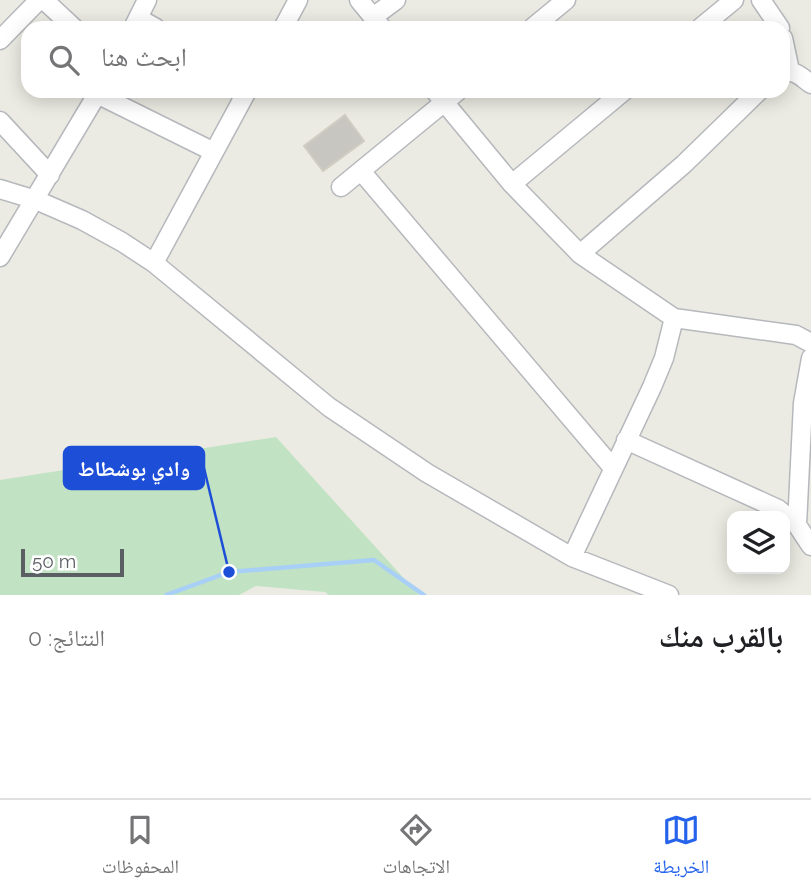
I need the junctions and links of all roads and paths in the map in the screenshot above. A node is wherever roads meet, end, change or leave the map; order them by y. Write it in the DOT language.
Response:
graph roads {
  1 [pos="41,0"];
  2 [pos="147,0"];
  3 [pos="359,0"];
  4 [pos="396,0"];
  5 [pos="566,0"];
  6 [pos="734,0"];
  7 [pos="761,0"];
  8 [pos="291,3"];
  9 [pos="66,21"];
  10 [pos="136,21"];
  11 [pos="285,21"];
  12 [pos="377,21"];
  13 [pos="379,21"];
  14 [pos="541,21"];
  15 [pos="708,21"];
  16 [pos="775,21"];
  17 [pos="0,40"];
  18 [pos="790,72"];
  19 [pos="811,84"];
  20 [pos="95,98"];
  21 [pos="108,98"];
  22 [pos="243,98"];
  23 [pos="443,98"];
  24 [pos="448,98"];
  25 [pos="616,98"];
  26 [pos="752,98"];
  27 [pos="0,121"];
  28 [pos="214,152"];
  29 [pos="361,171"];
  30 [pos="50,175"];
  31 [pos="512,184"];
  32 [pos="341,187"];
  33 [pos="0,189"];
  34 [pos="36,200"];
  35 [pos="580,254"];
  36 [pos="0,257"];
  37 [pos="154,263"];
  38 [pos="674,318"];
  39 [pos="811,343"];
  40 [pos="811,358"];
  41 [pos="807,403"];
  42 [pos="626,440"];
  43 [pos="613,468"];
  44 [pos="797,525"];
  45 [pos="811,546"];
  46 [pos="572,557"];
  47 [pos="669,595"];
  1 -- 9 [label="street"];
  1 -- 17 [label="street"];
  2 -- 10 [label="street"];
  3 -- 12 [label="street"];
  4 -- 13 [label="street"];
  5 -- 14 [label="street"];
  6 -- 15 [label="street"];
  7 -- 16 [label="street"];
  8 -- 11 [label="street"];
  18 -- 19 [label="street"];
  20 -- 30 [label="street"];
  21 -- 28 [label="street"];
  22 -- 28 [label="street"];
  23 -- 29 [label="street"];
  24 -- 31 [label="street"];
  25 -- 31 [label="street"];
  26 -- 35 [label="street"];
  27 -- 30 [label="street"];
  28 -- 37 [label="street"];
  29 -- 32 [label="street"];
  29 -- 43 [label="street"];
  30 -- 34 [label="street"];
  31 -- 35 [label="street"];
  33 -- 34 [label="street"];
  34 -- 36 [label="street"];
  34 -- 37 [label="street"];
  35 -- 38 [label="street"];
  37 -- 46 [label="street"];
  38 -- 39 [label="street"];
  38 -- 42 [label="street"];
  40 -- 41 [label="street"];
  41 -- 44 [label="street"];
  42 -- 43 [label="street"];
  42 -- 44 [label="street"];
  43 -- 46 [label="street"];
  44 -- 45 [label="street"];
  46 -- 47 [label="street"];
}
